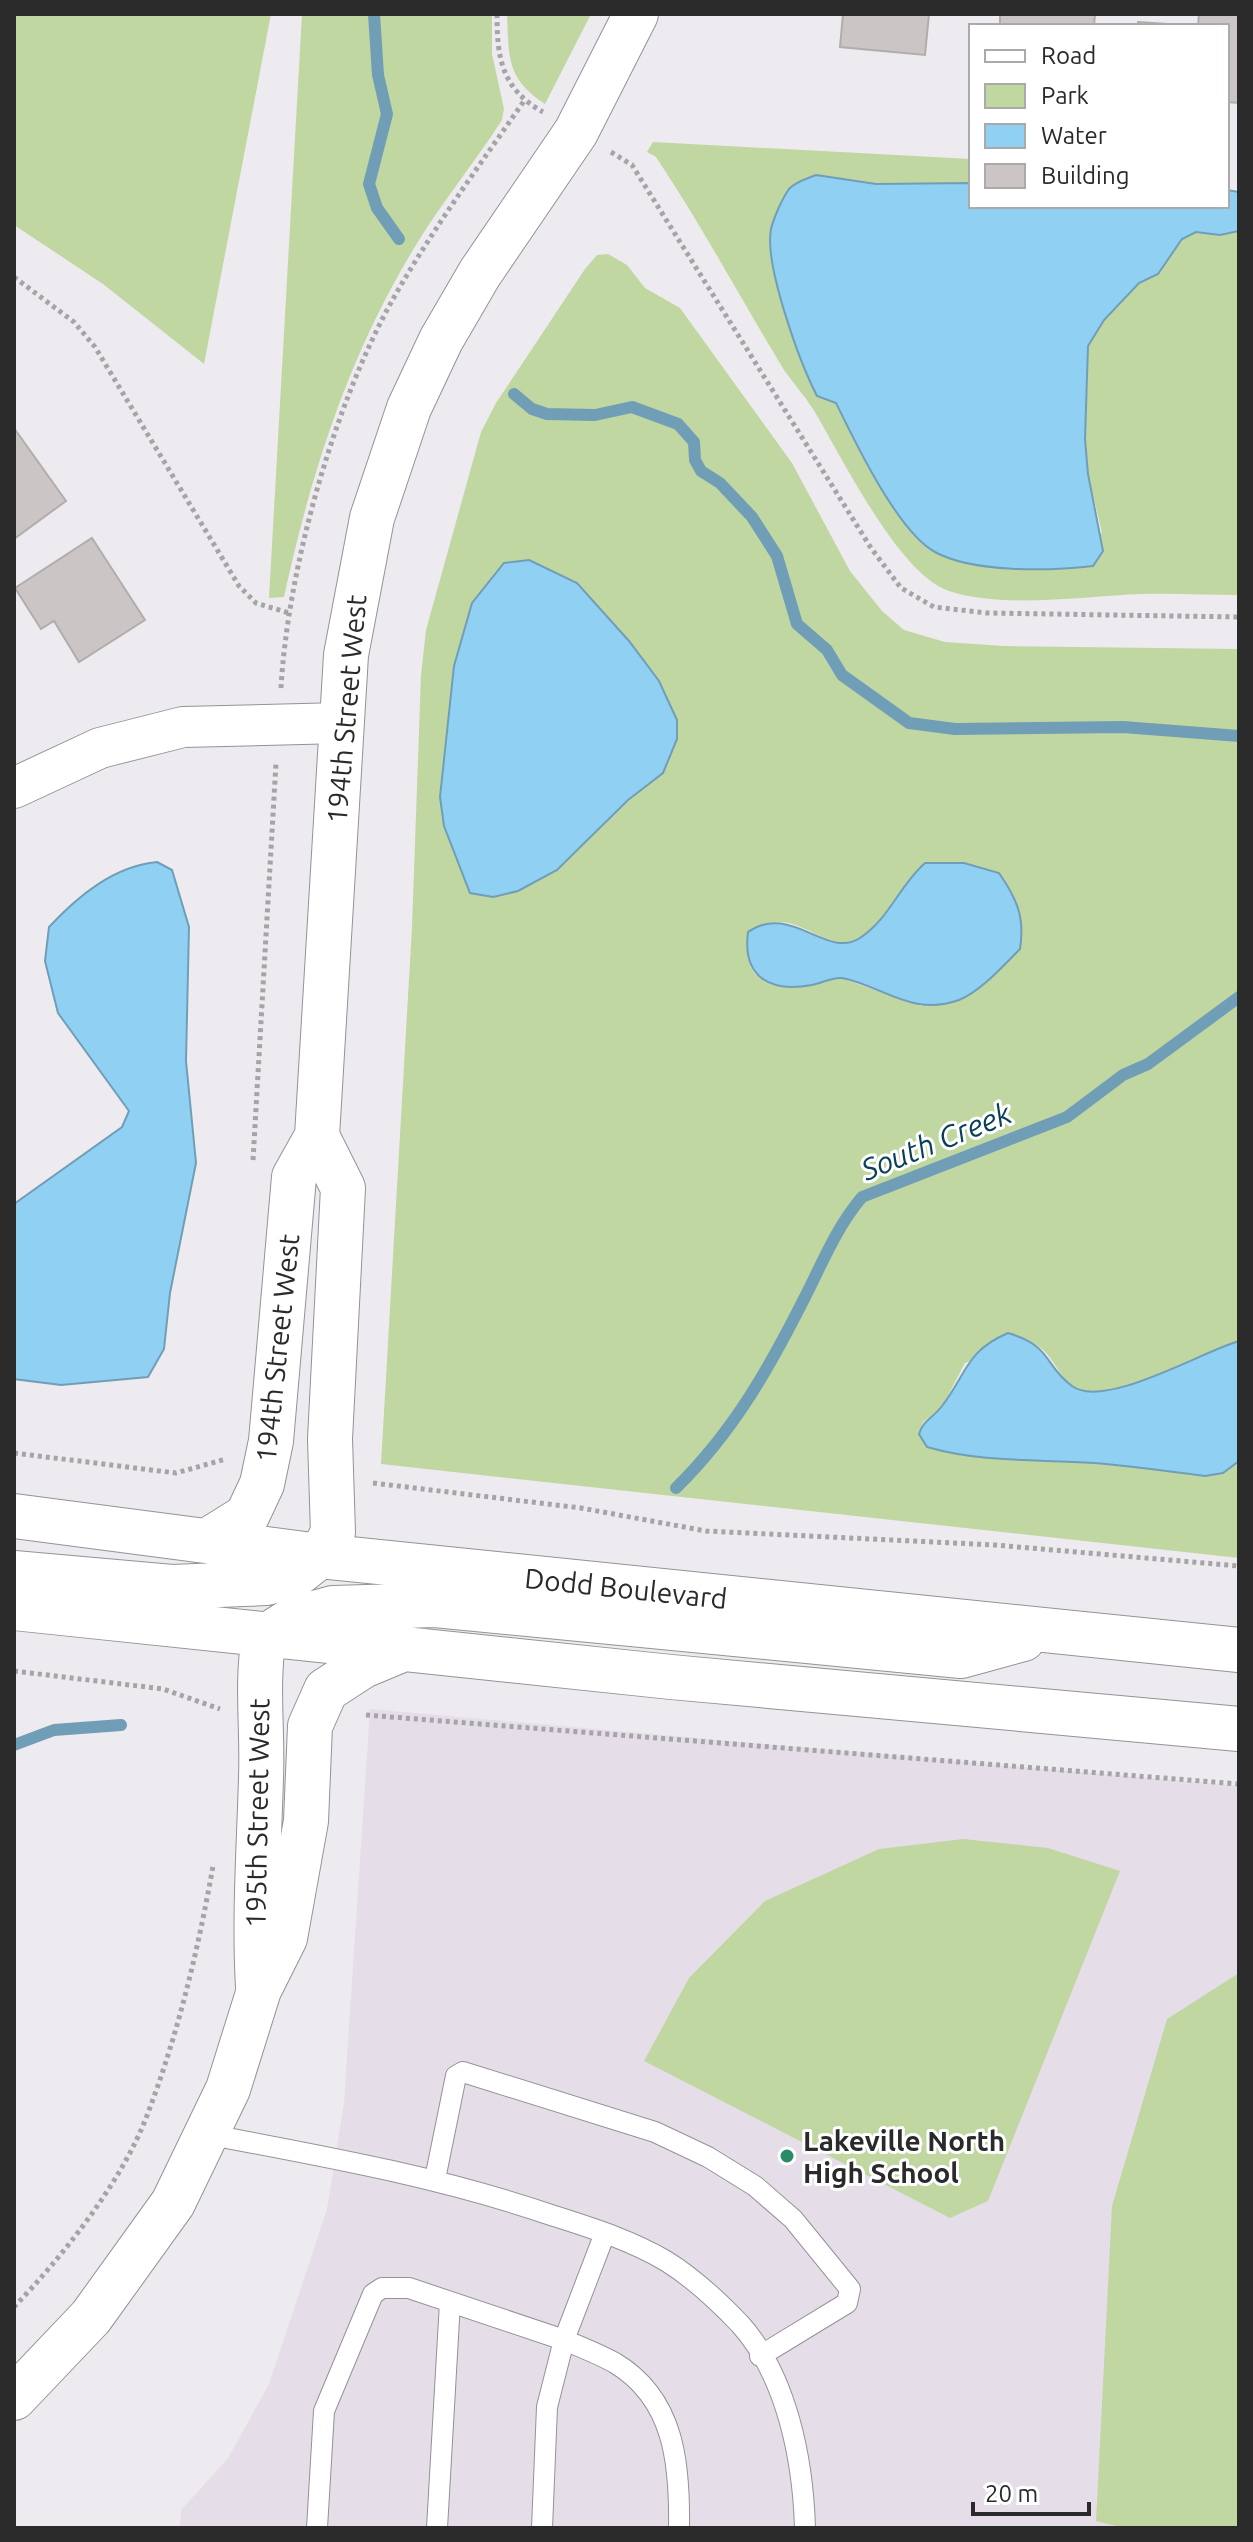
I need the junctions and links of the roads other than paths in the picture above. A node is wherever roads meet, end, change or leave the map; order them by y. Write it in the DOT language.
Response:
graph roads {
  1 [pos="636,14"];
  2 [pos="341,723"];
  3 [pos="14,787"];
  4 [pos="317,1136"];
  5 [pos="14,1516"];
  6 [pos="207,1541"];
  7 [pos="320,1556"];
  8 [pos="14,1573"];
  9 [pos="14,1608"];
  10 [pos="1049,1632"];
  11 [pos="264,1637"];
  12 [pos="400,1650"];
  13 [pos="1239,1650"];
  14 [pos="1239,1729"];
  15 [pos="259,1990"];
  16 [pos="206,2134"];
  17 [pos="435,2179"];
  18 [pos="605,2233"];
  19 [pos="450,2302"];
  20 [pos="564,2340"];
  21 [pos="760,2356"];
  22 [pos="14,2398"];
  23 [pos="317,2528"];
  24 [pos="437,2528"];
  25 [pos="542,2528"];
  26 [pos="679,2528"];
  27 [pos="805,2528"];
  1 -- 2 [label="main road, 194th Street West"];
  2 -- 3 [label="street"];
  2 -- 4 [label="main road, 194th Street West"];
  4 -- 6 [label="main road, 194th Street West"];
  4 -- 7 [label="main road, 194th Street West"];
  5 -- 6 [label="main road, Dodd Boulevard"];
  6 -- 7 [label="main road, Dodd Boulevard"];
  7 -- 8 [label="main road"];
  7 -- 10 [label="main road, Dodd Boulevard"];
  9 -- 11 [label="main road"];
  10 -- 11 [label="main road"];
  10 -- 13 [label="main road, Dodd Boulevard"];
  11 -- 12 [label="main road"];
  11 -- 15 [label="main road, 195th Street West"];
  12 -- 14 [label="main road"];
  12 -- 15 [label="main road, 195th Street West"];
  15 -- 16 [label="main road, 195th Street West"];
  16 -- 17 [label="lane"];
  16 -- 22 [label="main road, 195th Street West"];
  17 -- 18 [label="lane"];
  17 -- 21 [label="lane"];
  18 -- 20 [label="lane"];
  18 -- 21 [label="lane"];
  19 -- 20 [label="lane"];
  19 -- 23 [label="lane"];
  19 -- 24 [label="lane"];
  20 -- 25 [label="lane"];
  20 -- 26 [label="lane"];
  21 -- 27 [label="lane"];
}
